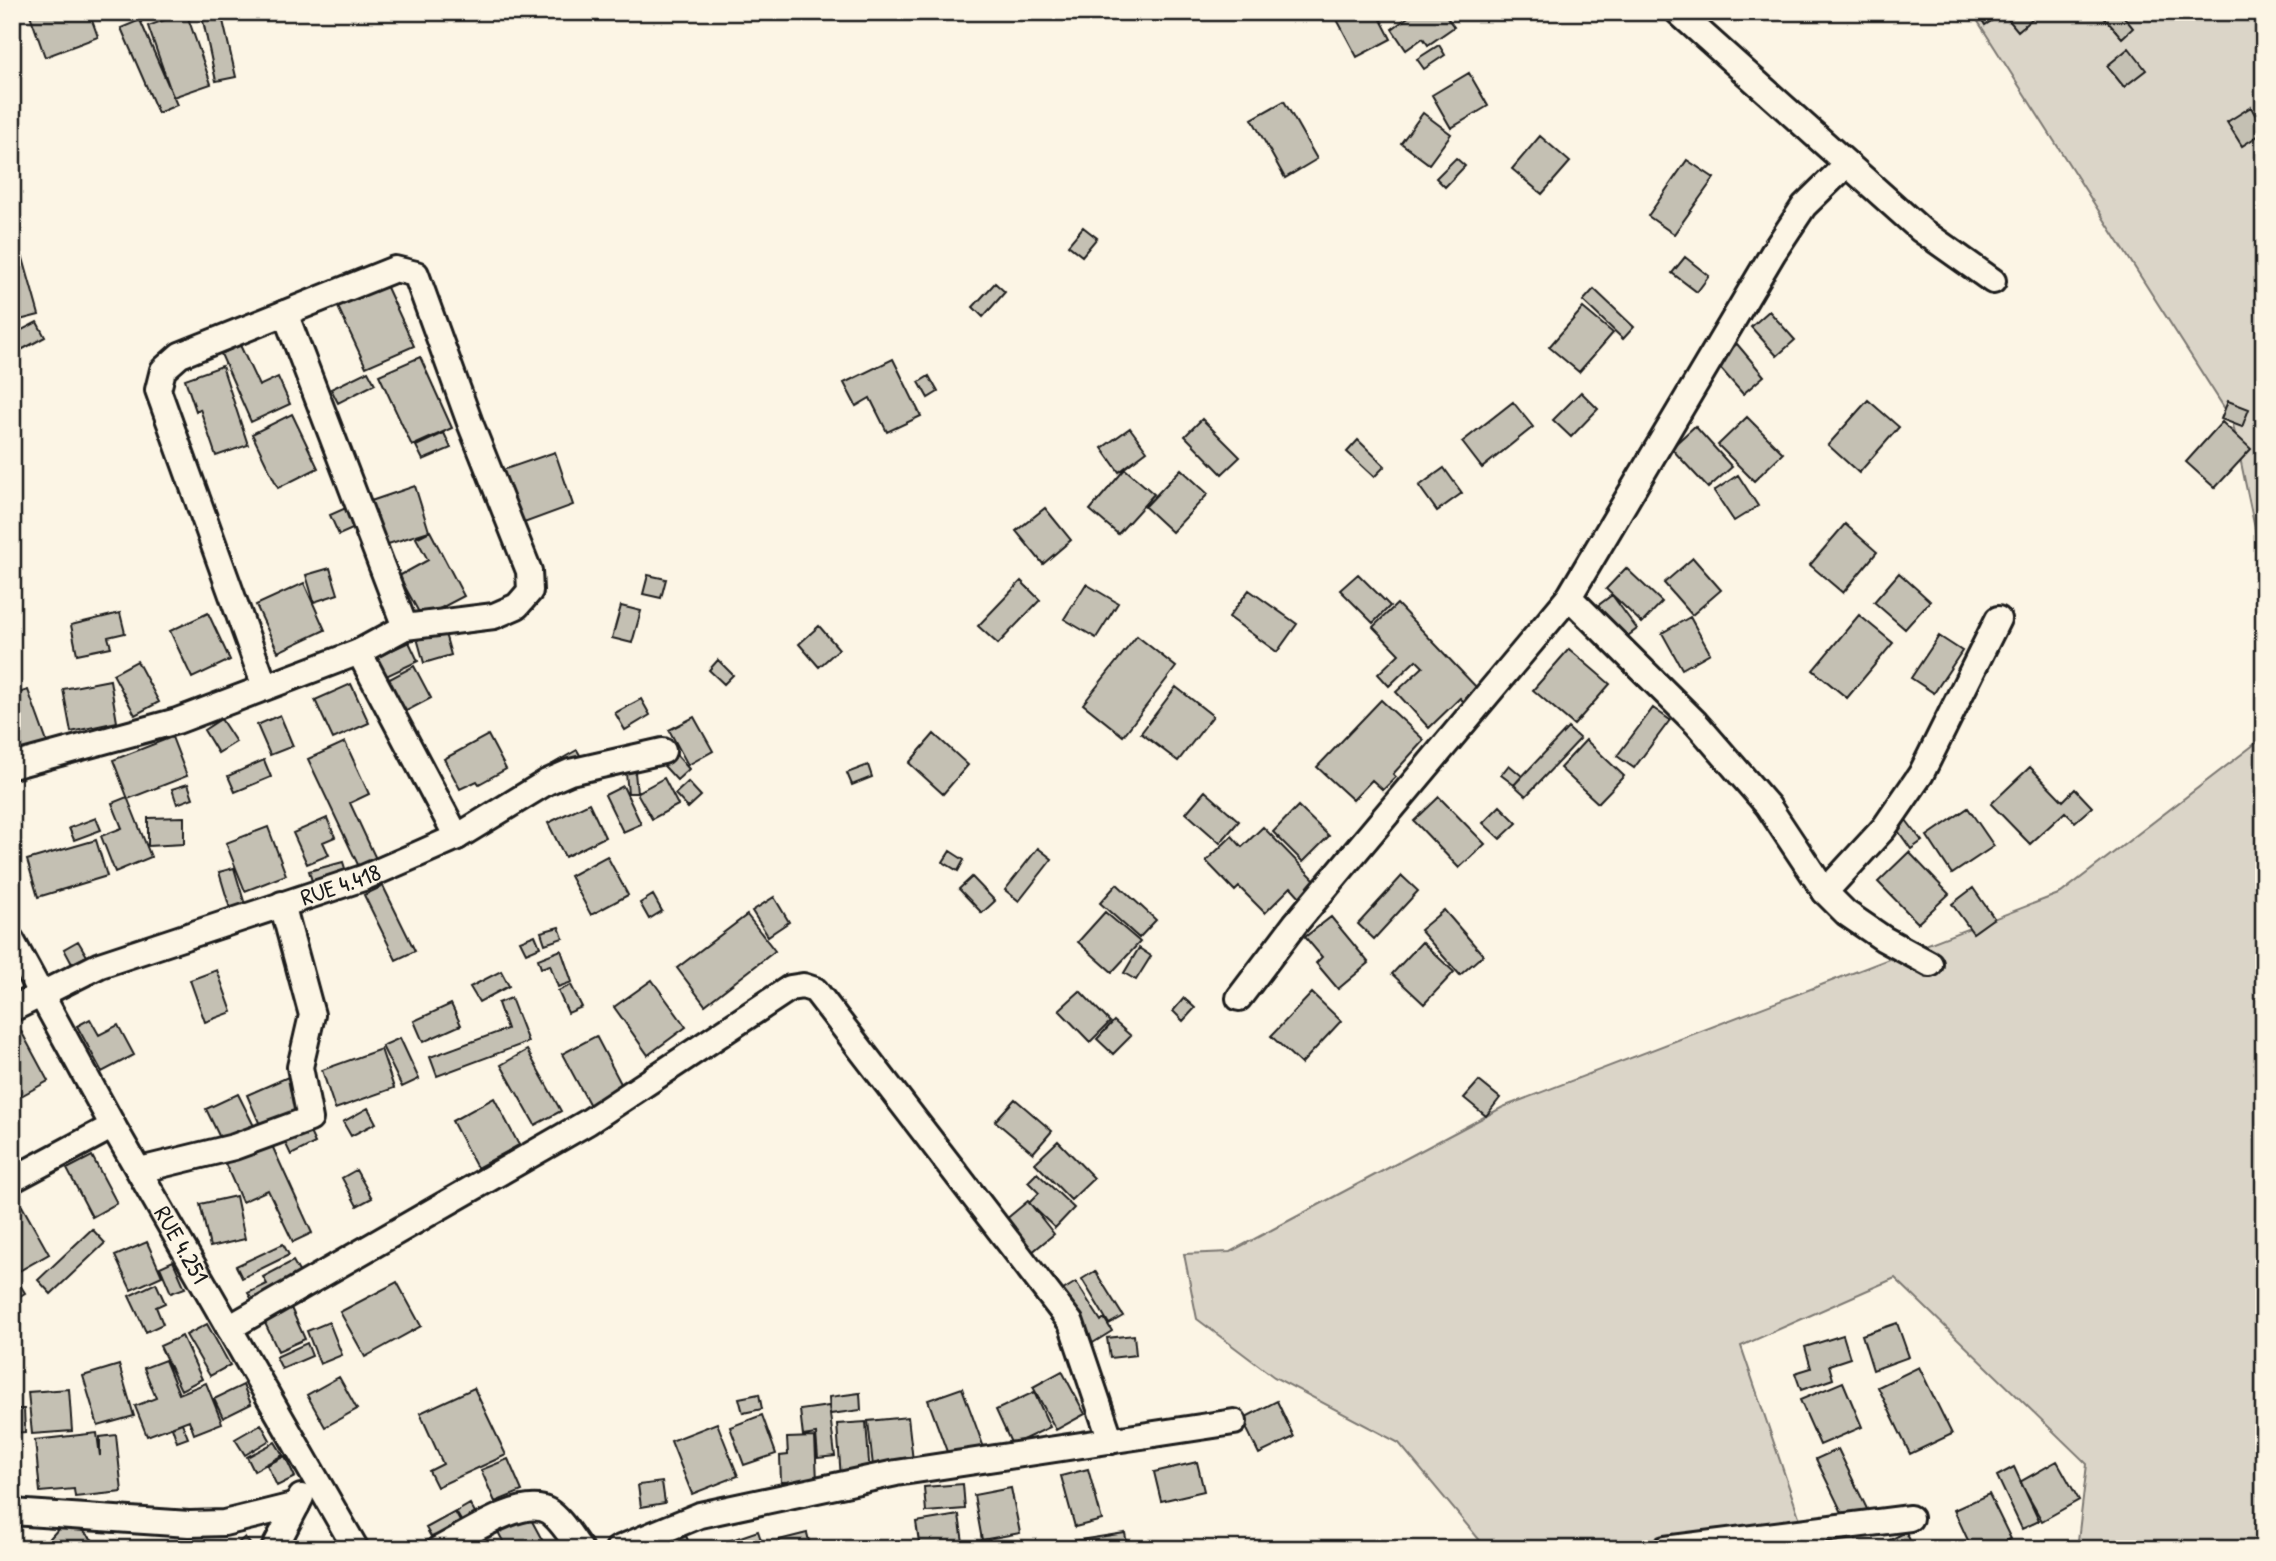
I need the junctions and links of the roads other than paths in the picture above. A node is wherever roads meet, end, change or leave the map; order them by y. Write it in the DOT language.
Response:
graph roads {
  1 [pos="1678,12"];
  2 [pos="1847,164"];
  3 [pos="1993,281"];
  4 [pos="285,313"];
  5 [pos="1569,597"];
  6 [pos="1998,619"];
  7 [pos="405,627"];
  8 [pos="359,652"];
  9 [pos="265,687"];
  10 [pos="663,751"];
  11 [pos="12,766"];
  12 [pos="457,837"];
  13 [pos="1825,892"];
  14 [pos="282,904"];
  15 [pos="12,941"];
  16 [pos="1930,964"];
  17 [pos="40,995"];
  18 [pos="1239,998"];
  19 [pos="12,1009"];
  20 [pos="113,1126"];
  21 [pos="139,1170"];
  22 [pos="12,1180"];
  23 [pos="229,1328"];
  24 [pos="1234,1422"];
  25 [pos="1111,1441"];
  26 [pos="313,1474"];
  27 [pos="297,1505"];
  28 [pos="12,1512"];
  29 [pos="1910,1518"];
  30 [pos="274,1549"];
  31 [pos="356,1549"];
  32 [pos="439,1549"];
  33 [pos="580,1549"];
  34 [pos="618,1549"];
  35 [pos="1665,1549"];
  1 -- 2 [label="street"];
  2 -- 3 [label="street"];
  2 -- 5 [label="street"];
  4 -- 7 [label="street"];
  4 -- 7 [label="street"];
  4 -- 9 [label="street"];
  5 -- 13 [label="street"];
  5 -- 18 [label="street"];
  6 -- 13 [label="street"];
  7 -- 8 [label="street"];
  8 -- 9 [label="street"];
  8 -- 12 [label="street"];
  9 -- 11 [label="street"];
  10 -- 12 [label="street, RUE 4.418"];
  12 -- 14 [label="street, RUE 4.418"];
  13 -- 16 [label="street"];
  14 -- 17 [label="street, RUE 4.418"];
  14 -- 21 [label="street"];
  15 -- 17 [label="street, RUE 4.251"];
  17 -- 19 [label="street, RUE 4.418"];
  17 -- 20 [label="street, RUE 4.251"];
  20 -- 21 [label="street, RUE 4.251"];
  20 -- 22 [label="street"];
  21 -- 23 [label="street, RUE 4.251"];
  23 -- 25 [label="street"];
  23 -- 26 [label="street, RUE 4.251"];
  24 -- 25 [label="street"];
  25 -- 34 [label="street"];
  26 -- 27 [label="street"];
  26 -- 31 [label="street, RUE 4.251"];
  27 -- 28 [label="street"];
  27 -- 30 [label="street"];
  29 -- 35 [label="street"];
  32 -- 33 [label="street"];
}
